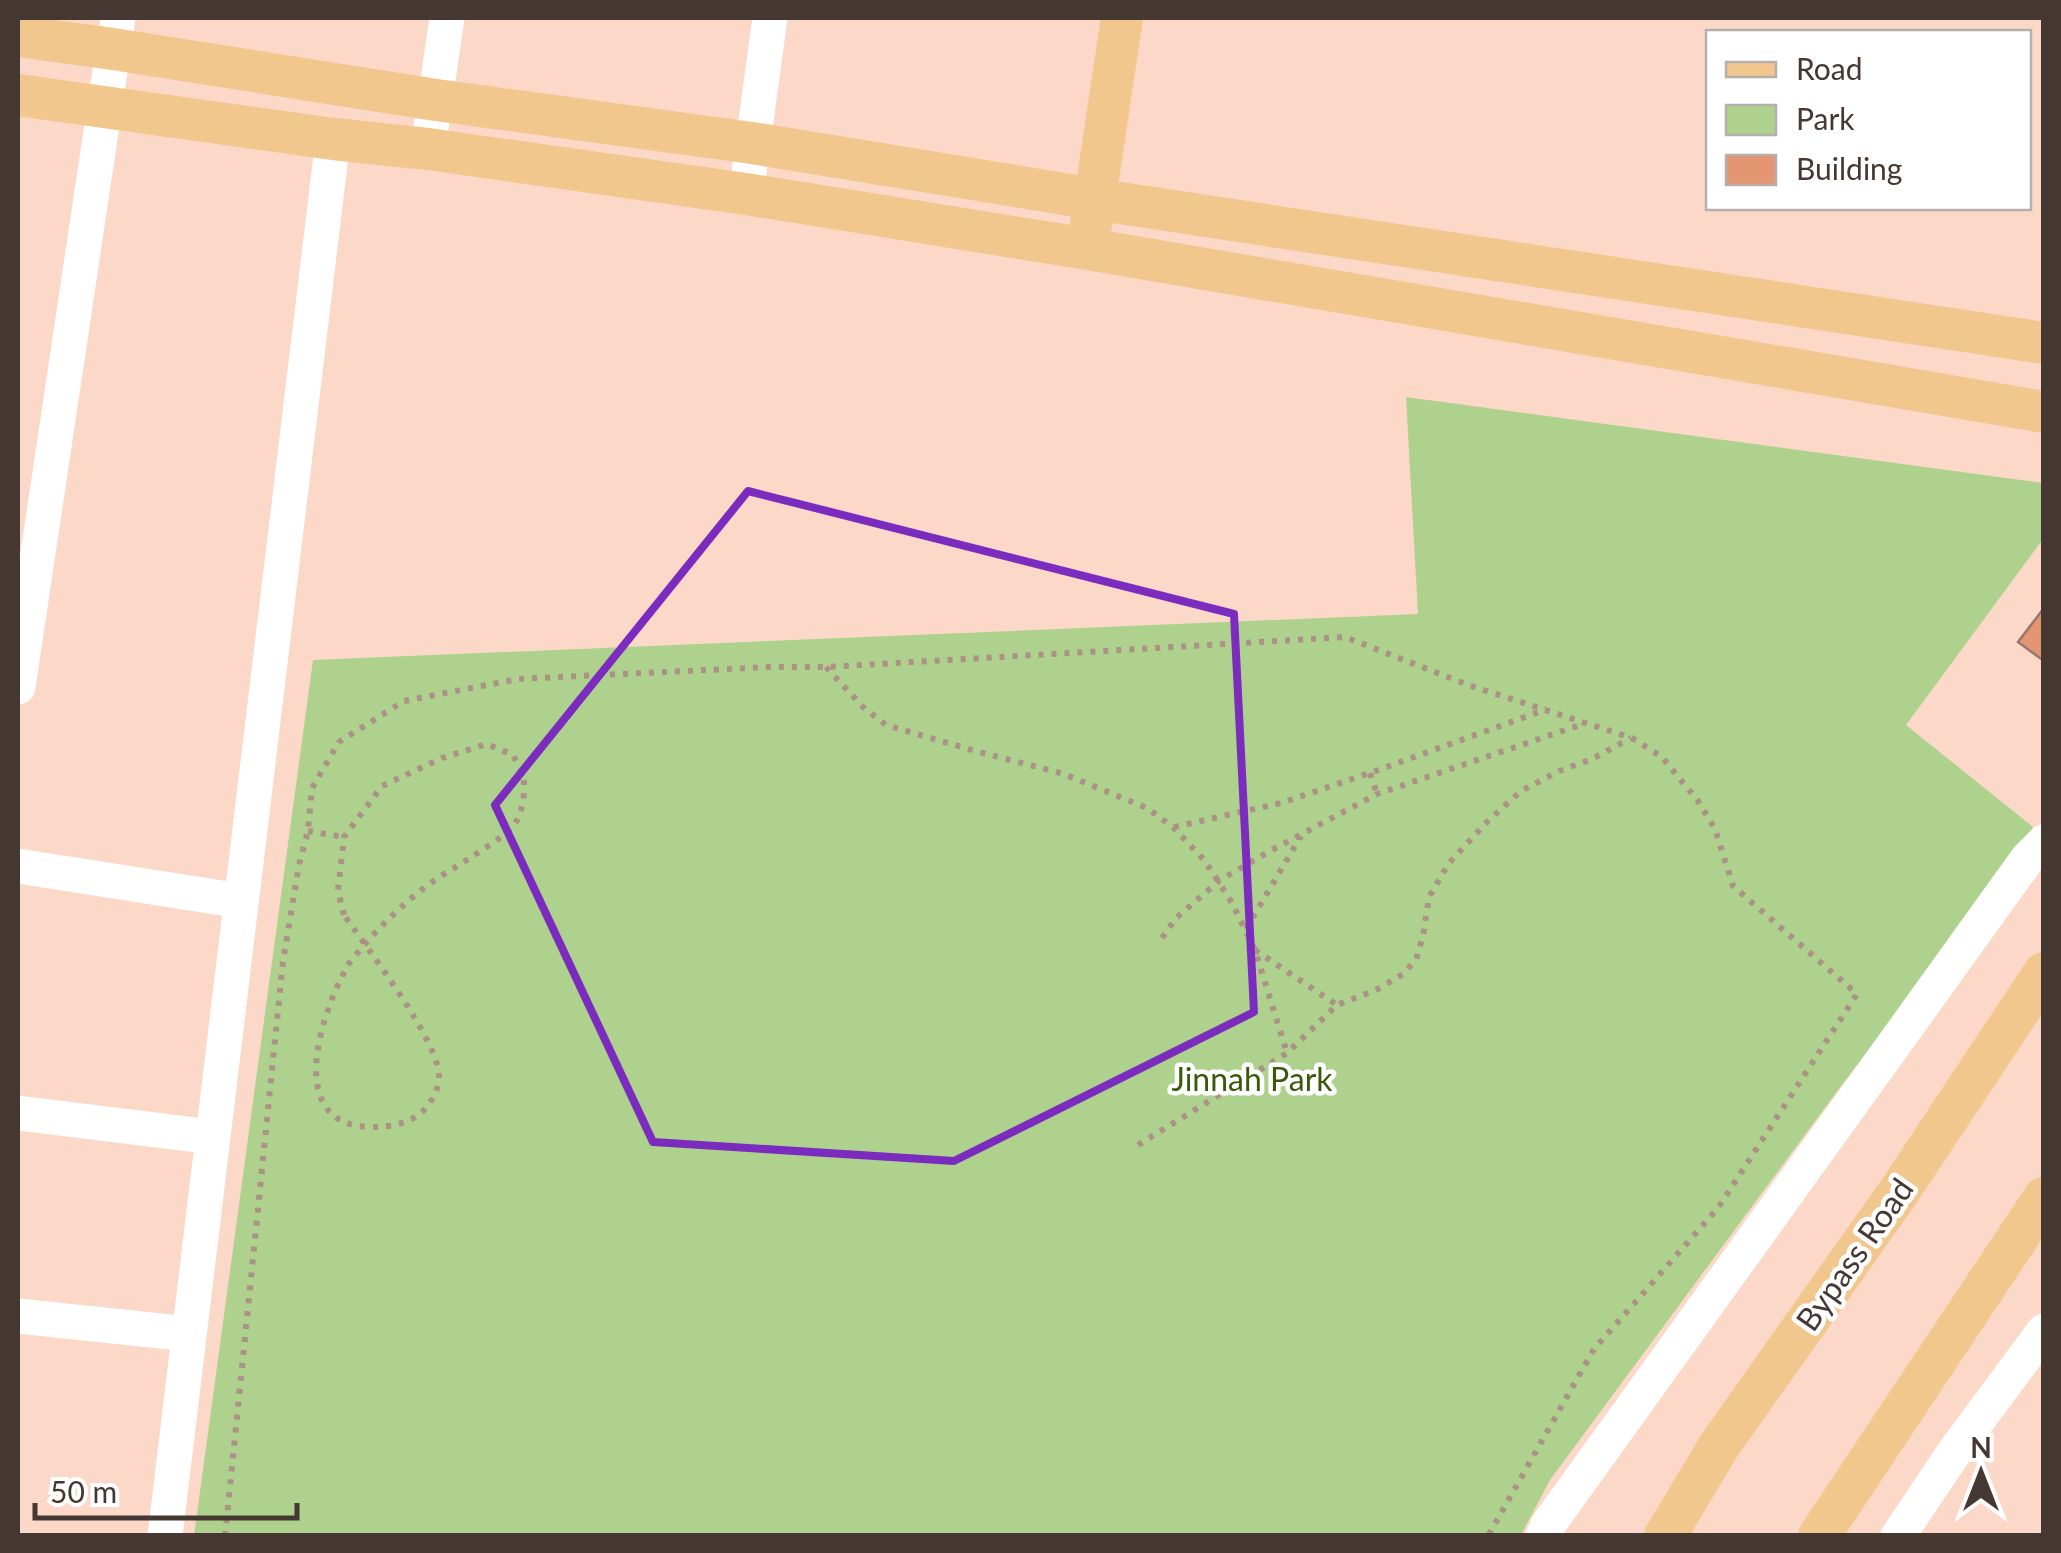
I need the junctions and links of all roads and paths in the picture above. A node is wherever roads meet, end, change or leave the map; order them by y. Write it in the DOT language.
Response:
graph roads {
  1 [pos="446,18"];
  2 [pos="770,18"];
  3 [pos="1122,18"];
  4 [pos="116,33"];
  5 [pos="18,36"];
  6 [pos="18,96"];
  7 [pos="436,100"];
  8 [pos="104,107"];
  9 [pos="332,140"];
  10 [pos="752,143"];
  11 [pos="428,149"];
  12 [pos="746,194"];
  13 [pos="1094,199"];
  14 [pos="1088,248"];
  15 [pos="2044,342"];
  16 [pos="2044,412"];
  17 [pos="30,519"];
  18 [pos="826,667"];
  19 [pos="18,687"];
  20 [pos="1547,709"];
  21 [pos="1585,723"];
  22 [pos="1632,738"];
  23 [pos="1370,774"];
  24 [pos="1377,794"];
  25 [pos="1173,827"];
  26 [pos="308,831"];
  27 [pos="1303,833"];
  28 [pos="344,836"];
  29 [pos="2044,842"];
  30 [pos="18,866"];
  31 [pos="1220,880"];
  32 [pos="241,901"];
  33 [pos="1246,930"];
  34 [pos="1162,938"];
  35 [pos="1255,950"];
  36 [pos="2044,973"];
  37 [pos="1337,1005"];
  38 [pos="1287,1052"];
  39 [pos="18,1114"];
  40 [pos="213,1137"];
  41 [pos="1138,1145"];
  42 [pos="2044,1198"];
  43 [pos="18,1316"];
  44 [pos="2044,1331"];
  45 [pos="189,1334"];
  46 [pos="165,1536"];
  47 [pos="225,1536"];
  48 [pos="1488,1536"];
  49 [pos="1543,1536"];
  50 [pos="1665,1536"];
  51 [pos="1819,1536"];
  52 [pos="1898,1536"];
  1 -- 7 [label="street"];
  2 -- 10 [label="street"];
  3 -- 13 [label="main road"];
  4 -- 5 [label="main road"];
  4 -- 7 [label="main road"];
  4 -- 8 [label="street"];
  6 -- 8 [label="main road"];
  7 -- 10 [label="main road"];
  7 -- 11 [label="street"];
  8 -- 9 [label="main road"];
  8 -- 17 [label="street"];
  9 -- 11 [label="main road"];
  9 -- 32 [label="street"];
  10 -- 12 [label="street"];
  10 -- 13 [label="main road"];
  11 -- 12 [label="main road"];
  12 -- 14 [label="main road"];
  13 -- 14 [label="main road"];
  13 -- 15 [label="main road"];
  14 -- 16 [label="main road"];
  17 -- 19 [label="street"];
  18 -- 20 [label="path"];
  18 -- 25 [label="path"];
  18 -- 26 [label="path"];
  20 -- 21 [label="path"];
  20 -- 23 [label="path"];
  21 -- 22 [label="path"];
  21 -- 24 [label="path"];
  22 -- 37 [label="path"];
  22 -- 48 [label="path"];
  23 -- 24 [label="path"];
  23 -- 25 [label="path"];
  24 -- 27 [label="path"];
  25 -- 31 [label="path"];
  26 -- 28 [label="path"];
  26 -- 47 [label="path"];
  27 -- 31 [label="path"];
  27 -- 33 [label="path"];
  28 -- 28 [label="path"];
  29 -- 49 [label="street"];
  30 -- 32 [label="street"];
  31 -- 33 [label="path"];
  31 -- 34 [label="path"];
  32 -- 40 [label="street"];
  33 -- 35 [label="path"];
  35 -- 37 [label="path"];
  35 -- 38 [label="path"];
  36 -- 50 [label="main road, Bypass Road"];
  37 -- 38 [label="path"];
  38 -- 41 [label="path"];
  39 -- 40 [label="street"];
  40 -- 45 [label="street"];
  42 -- 51 [label="main road"];
  43 -- 45 [label="street"];
  44 -- 52 [label="street"];
  45 -- 46 [label="street"];
}
